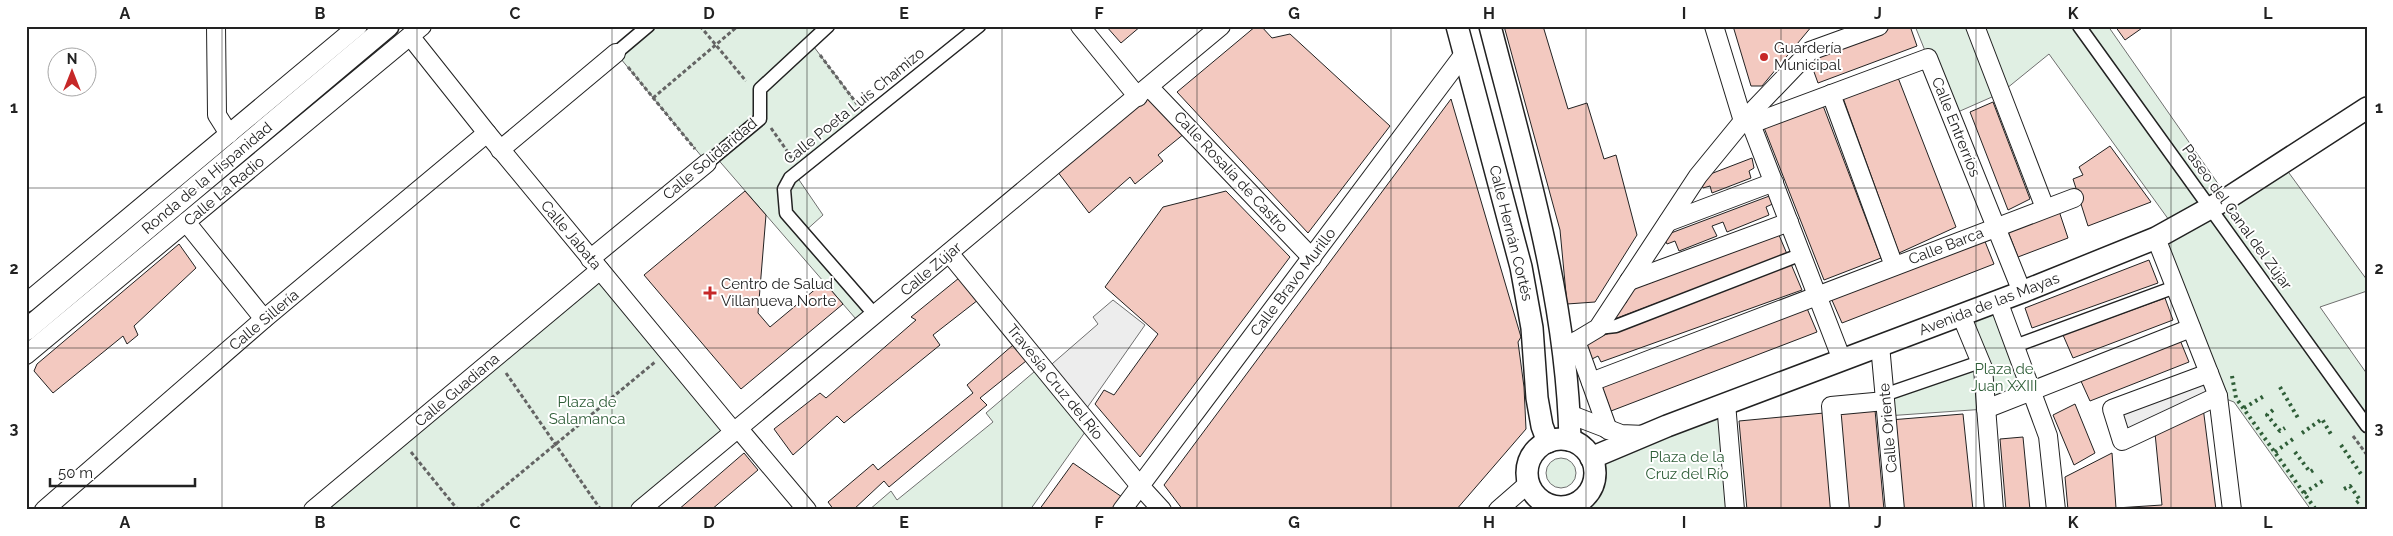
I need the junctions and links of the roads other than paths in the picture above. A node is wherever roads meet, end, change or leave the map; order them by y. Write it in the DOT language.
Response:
graph roads {
  1 [pos="216,26"];
  2 [pos="358,26"];
  3 [pos="388,26"];
  4 [pos="648,26"];
  5 [pos="828,26"];
  6 [pos="978,26"];
  7 [pos="1080,26"];
  8 [pos="1221,26"];
  9 [pos="1457,26"];
  10 [pos="1490,26"];
  11 [pos="1714,26"];
  12 [pos="1879,26"];
  13 [pos="1975,26"];
  14 [pos="2079,26"];
  15 [pos="416,31"];
  16 [pos="616,53"];
  17 [pos="1464,54"];
  18 [pos="1144,92"];
  19 [pos="1831,94"];
  20 [pos="2367,108"];
  21 [pos="1747,122"];
  22 [pos="487,133"];
  23 [pos="229,134"];
  24 [pos="500,150"];
  25 [pos="706,163"];
  26 [pos="1774,182"];
  27 [pos="2074,198"];
  28 [pos="2210,206"];
  29 [pos="2045,208"];
  30 [pos="186,222"];
  31 [pos="1668,222"];
  32 [pos="1789,222"];
  33 [pos="1996,227"];
  34 [pos="2156,238"];
  35 [pos="949,253"];
  36 [pos="1802,254"];
  37 [pos="1312,258"];
  38 [pos="595,265"];
  39 [pos="1894,266"];
  40 [pos="1630,281"];
  41 [pos="2176,287"];
  42 [pos="2022,292"];
  43 [pos="1817,295"];
  44 [pos="1998,301"];
  45 [pos="26,303"];
  46 [pos="875,315"];
  47 [pos="1961,315"];
  48 [pos="264,319"];
  49 [pos="1598,328"];
  50 [pos="2191,328"];
  51 [pos="26,330"];
  52 [pos="1569,345"];
  53 [pos="1880,345"];
  54 [pos="2015,346"];
  55 [pos="26,355"];
  56 [pos="1842,360"];
  57 [pos="1980,362"];
  58 [pos="2209,373"];
  59 [pos="1591,382"];
  60 [pos="2032,391"];
  61 [pos="2218,396"];
  62 [pos="1885,398"];
  63 [pos="1726,403"];
  64 [pos="1986,409"];
  65 [pos="1569,414"];
  66 [pos="2367,426"];
  67 [pos="736,430"];
  68 [pos="1608,430"];
  69 [pos="1646,435"];
  70 [pos="1570,440"];
  71 [pos="1548,442"];
  72 [pos="1591,458"];
  73 [pos="1529,483"];
  74 [pos="1140,486"];
  75 [pos="1568,508"];
  76 [pos="44,510"];
  77 [pos="314,510"];
  78 [pos="640,510"];
  79 [pos="807,510"];
  80 [pos="1122,510"];
  81 [pos="1162,510"];
  82 [pos="1498,510"];
  83 [pos="1736,510"];
  84 [pos="1840,510"];
  85 [pos="1895,510"];
  86 [pos="1994,510"];
  87 [pos="2056,510"];
  88 [pos="2232,510"];
  1 -- 23 [label="street"];
  2 -- 23 [label="street, Ronda de la Hispanidad"];
  3 -- 51 [label="street, Ronda de la Hispanidad"];
  4 -- 16 [label="street"];
  5 -- 25 [label="street, Calle Solidaridad"];
  6 -- 46 [label="street, Calle Poeta Luis Chamizo"];
  7 -- 18 [label="street, Calle Rosalía de Castro"];
  8 -- 18 [label="street, Calle Zújar"];
  9 -- 17 [label="street, Calle Hernán Cortés"];
  10 -- 52 [label="street, Calle Hernán Cortés"];
  11 -- 21 [label="street"];
  12 -- 21 [label="street"];
  13 -- 29 [label="street"];
  14 -- 28 [label="street, Paseo del Canal del Zújar"];
  15 -- 22 [label="street, Calle Jabata"];
  15 -- 30 [label="street, Calle La Radio"];
  16 -- 24 [label="street"];
  17 -- 37 [label="street, Calle Bravo Murillo"];
  17 -- 71 [label="street, Calle Hernán Cortés"];
  18 -- 35 [label="street, Calle Zújar"];
  18 -- 37 [label="street, Calle Rosalía de Castro"];
  19 -- 21 [label="street, Calle Entrerríos"];
  19 -- 33 [label="street, Calle Entrerríos"];
  19 -- 39 [label="street"];
  20 -- 28 [label="street, Avenida de las Mayas"];
  21 -- 26 [label="street"];
  21 -- 31 [label="street"];
  22 -- 24 [label="street, Calle Jabata"];
  22 -- 48 [label="street, Calle Sillería"];
  23 -- 45 [label="street, Ronda de la Hispanidad"];
  24 -- 38 [label="street, Calle Jabata"];
  25 -- 38 [label="street, Calle Solidaridad"];
  26 -- 31 [label="street"];
  26 -- 32 [label="street"];
  27 -- 29 [label="street, Calle Barca"];
  28 -- 34 [label="street, Avenida de las Mayas"];
  28 -- 66 [label="street, Paseo del Canal del Zújar"];
  29 -- 33 [label="street, Calle Barca"];
  30 -- 48 [label="street"];
  30 -- 55 [label="street, Calle La Radio"];
  31 -- 40 [label="street"];
  32 -- 36 [label="street"];
  32 -- 40 [label="street"];
  33 -- 39 [label="street, Calle Barca"];
  33 -- 42 [label="street, Calle Entrerríos"];
  34 -- 41 [label="street"];
  34 -- 42 [label="street, Avenida de las Mayas"];
  35 -- 46 [label="street, Calle Zújar"];
  35 -- 74 [label="street, Travesía Cruz del Río"];
  36 -- 43 [label="street"];
  36 -- 49 [label="street"];
  37 -- 74 [label="street, Calle Bravo Murillo"];
  38 -- 67 [label="street, Calle Jabata"];
  38 -- 77 [label="street, Calle Guadiana"];
  39 -- 43 [label="street, Calle Barca"];
  40 -- 49 [label="street"];
  41 -- 50 [label="street"];
  41 -- 54 [label="street"];
  42 -- 44 [label="street, Avenida de las Mayas"];
  43 -- 56 [label="street"];
  43 -- 59 [label="street, Calle Barca"];
  44 -- 47 [label="street, Avenida de las Mayas"];
  44 -- 54 [label="street"];
  46 -- 67 [label="street, Calle Zújar"];
  47 -- 53 [label="street, Avenida de las Mayas"];
  47 -- 57 [label="street"];
  48 -- 76 [label="street, Calle Sillería"];
  49 -- 52 [label="street"];
  50 -- 58 [label="street"];
  50 -- 60 [label="street"];
  52 -- 59 [label="street"];
  52 -- 65 [label="street, Calle Hernán Cortés"];
  53 -- 56 [label="street, Avenida de las Mayas"];
  53 -- 62 [label="street, Calle Oriente"];
  54 -- 60 [label="street"];
  56 -- 63 [label="street, Avenida de las Mayas"];
  57 -- 62 [label="street"];
  57 -- 64 [label="street"];
  58 -- 61 [label="street"];
  58 -- 61 [label="street"];
  59 -- 68 [label="street"];
  60 -- 64 [label="street"];
  60 -- 87 [label="street"];
  61 -- 88 [label="street"];
  62 -- 84 [label="street"];
  62 -- 85 [label="street, Calle Oriente"];
  63 -- 69 [label="street, Avenida de las Mayas"];
  63 -- 83 [label="street"];
  64 -- 86 [label="street"];
  65 -- 68 [label="street"];
  65 -- 70 [label="street, Calle Hernán Cortés"];
  67 -- 78 [label="street, Calle Zújar"];
  67 -- 79 [label="street, Calle Jabata"];
  68 -- 69 [label="street"];
  69 -- 72 [label="street, Avenida de las Mayas"];
  70 -- 71 [label="street"];
  70 -- 72 [label="street"];
  71 -- 73 [label="street"];
  72 -- 75 [label="street"];
  73 -- 75 [label="street"];
  73 -- 82 [label="street"];
  74 -- 80 [label="street, Calle Bravo Murillo"];
  74 -- 81 [label="street, Travesía Cruz del Río"];
}
